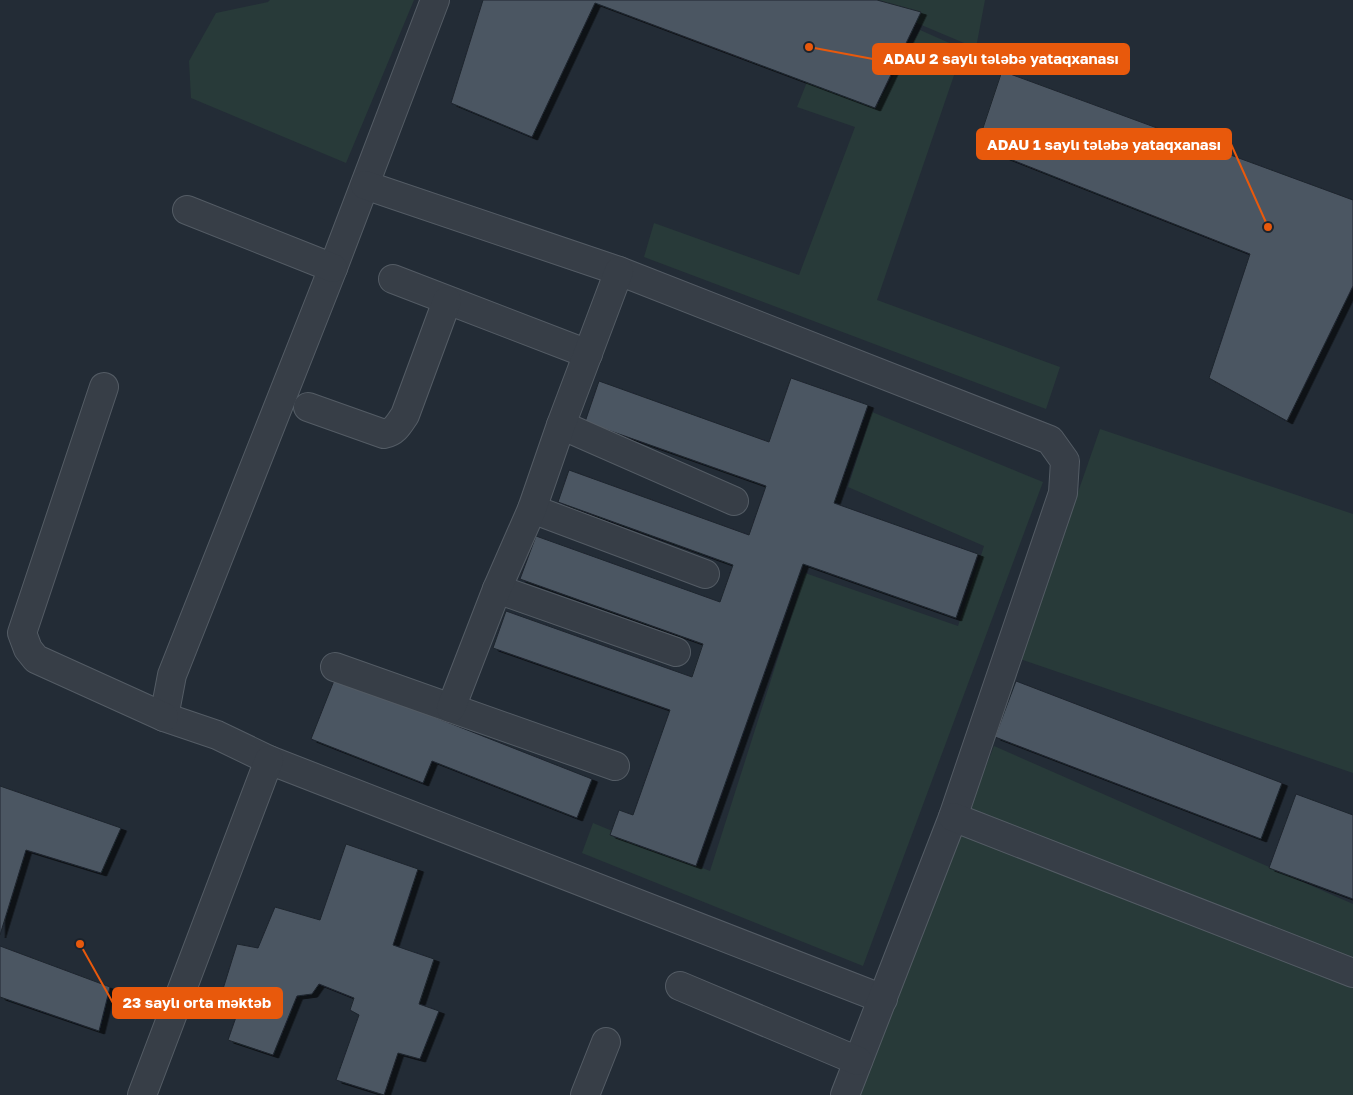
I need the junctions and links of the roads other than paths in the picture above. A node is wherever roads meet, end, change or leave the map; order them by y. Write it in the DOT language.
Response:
graph roads {
  1 [pos="435,0"];
  2 [pos="365,185"];
  3 [pos="187,210"];
  4 [pos="333,268"];
  5 [pos="619,271"];
  6 [pos="393,279"];
  7 [pos="447,301"];
  8 [pos="588,354"];
  9 [pos="104,387"];
  10 [pos="308,407"];
  11 [pos="561,425"];
  12 [pos="734,501"];
  13 [pos="532,508"];
  14 [pos="706,574"];
  15 [pos="497,589"];
  16 [pos="676,652"];
  17 [pos="335,667"];
  18 [pos="451,708"];
  19 [pos="164,718"];
  20 [pos="269,760"];
  21 [pos="615,766"];
  22 [pos="953,817"];
  23 [pos="1353,973"];
  24 [pos="680,986"];
  25 [pos="882,998"];
  26 [pos="606,1042"];
  27 [pos="858,1061"];
  28 [pos="142,1095"];
  29 [pos="584,1095"];
  30 [pos="845,1095"];
  1 -- 2 [label="street"];
  2 -- 4 [label="street"];
  2 -- 5 [label="street"];
  3 -- 4 [label="street"];
  4 -- 19 [label="street"];
  5 -- 8 [label="street"];
  5 -- 22 [label="street"];
  6 -- 7 [label="street"];
  7 -- 8 [label="street"];
  7 -- 10 [label="street"];
  8 -- 11 [label="street"];
  9 -- 19 [label="street"];
  11 -- 12 [label="street"];
  11 -- 13 [label="street"];
  13 -- 14 [label="street"];
  13 -- 15 [label="street"];
  15 -- 16 [label="street"];
  15 -- 18 [label="street"];
  17 -- 18 [label="street"];
  18 -- 21 [label="street"];
  19 -- 20 [label="street"];
  20 -- 25 [label="street"];
  20 -- 28 [label="street"];
  22 -- 23 [label="street"];
  22 -- 25 [label="street"];
  24 -- 27 [label="street"];
  25 -- 27 [label="street"];
  26 -- 29 [label="street"];
  27 -- 30 [label="street"];
}
